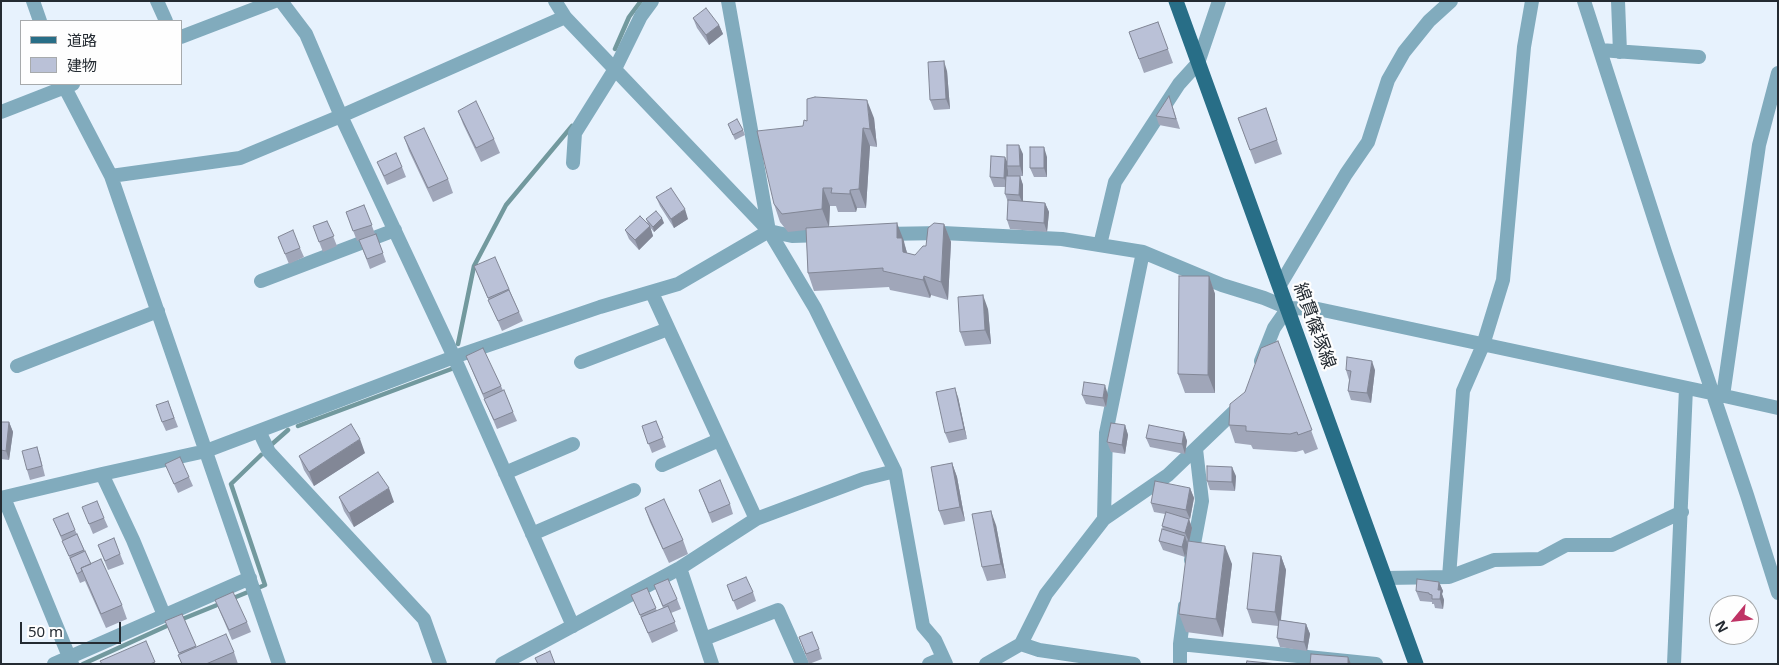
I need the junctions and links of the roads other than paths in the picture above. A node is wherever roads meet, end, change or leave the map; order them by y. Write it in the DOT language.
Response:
graph roads {
  1 [pos="33,1"];
  2 [pos="157,1"];
  3 [pos="275,1"];
  4 [pos="281,1"];
  5 [pos="556,1"];
  6 [pos="652,1"];
  7 [pos="728,1"];
  8 [pos="1176,1"];
  9 [pos="1219,1"];
  10 [pos="1450,1"];
  11 [pos="1532,1"];
  12 [pos="1584,1"];
  13 [pos="1618,1"];
  14 [pos="565,17"];
  15 [pos="40,20"];
  16 [pos="166,20"];
  17 [pos="182,37"];
  18 [pos="1600,50"];
  19 [pos="1620,52"];
  20 [pos="1699,57"];
  21 [pos="1198,63"];
  22 [pos="615,69"];
  23 [pos="1778,74"];
  24 [pos="67,85"];
  25 [pos="1,112"];
  26 [pos="341,116"];
  27 [pos="573,163"];
  28 [pos="111,176"];
  29 [pos="395,230"];
  30 [pos="769,230"];
  31 [pos="867,234"];
  32 [pos="839,235"];
  33 [pos="1100,245"];
  34 [pos="1143,252"];
  35 [pos="261,281"];
  36 [pos="1280,285"];
  37 [pos="652,292"];
  38 [pos="1288,308"];
  39 [pos="158,311"];
  40 [pos="668,329"];
  41 [pos="1483,345"];
  42 [pos="454,357"];
  43 [pos="581,362"];
  44 [pos="17,366"];
  45 [pos="1256,374"];
  46 [pos="1686,388"];
  47 [pos="1249,392"];
  48 [pos="1717,394"];
  49 [pos="1778,408"];
  50 [pos="259,430"];
  51 [pos="719,440"];
  52 [pos="573,444"];
  53 [pos="1196,449"];
  54 [pos="206,451"];
  55 [pos="662,465"];
  56 [pos="895,471"];
  57 [pos="505,473"];
  58 [pos="102,474"];
  59 [pos="634,490"];
  60 [pos="3,498"];
  61 [pos="1682,512"];
  62 [pos="756,519"];
  63 [pos="1104,519"];
  64 [pos="532,534"];
  65 [pos="680,568"];
  66 [pos="1188,574"];
  67 [pos="1449,577"];
  68 [pos="250,578"];
  69 [pos="1384,578"];
  70 [pos="1186,591"];
  71 [pos="1778,593"];
  72 [pos="164,615"];
  73 [pos="573,626"];
  74 [pos="704,639"];
  75 [pos="1021,644"];
  76 [pos="1180,644"];
  77 [pos="71,660"];
  78 [pos="945,661"];
  79 [pos="54,664"];
  80 [pos="280,664"];
  81 [pos="440,664"];
  82 [pos="502,664"];
  83 [pos="712,664"];
  84 [pos="802,664"];
  85 [pos="929,664"];
  86 [pos="986,664"];
  87 [pos="1134,664"];
  88 [pos="1180,664"];
  89 [pos="1376,664"];
  90 [pos="1416,664"];
  91 [pos="1674,664"];
  1 -- 15 [label="street"];
  2 -- 16 [label="street"];
  3 -- 17 [label="street"];
  4 -- 26 [label="street"];
  5 -- 14 [label="street"];
  6 -- 22 [label="street"];
  7 -- 30 [label="street"];
  8 -- 21 [label="main road, 綿貫篠塚線"];
  9 -- 21 [label="street"];
  10 -- 36 [label="street"];
  11 -- 41 [label="street"];
  12 -- 18 [label="street"];
  13 -- 19 [label="street"];
  14 -- 22 [label="street"];
  14 -- 26 [label="street"];
  18 -- 19 [label="street"];
  18 -- 48 [label="street"];
  19 -- 20 [label="street"];
  21 -- 33 [label="street"];
  21 -- 36 [label="main road, 綿貫篠塚線"];
  22 -- 27 [label="street"];
  22 -- 30 [label="street"];
  23 -- 48 [label="street"];
  24 -- 25 [label="street"];
  24 -- 28 [label="street"];
  26 -- 28 [label="street"];
  26 -- 29 [label="street"];
  28 -- 39 [label="street"];
  29 -- 35 [label="street"];
  29 -- 42 [label="street"];
  30 -- 32 [label="street"];
  30 -- 37 [label="street"];
  30 -- 56 [label="street"];
  31 -- 33 [label="street"];
  33 -- 34 [label="street"];
  34 -- 38 [label="street"];
  34 -- 63 [label="street"];
  36 -- 38 [label="main road, 綿貫篠塚線"];
  37 -- 40 [label="street"];
  37 -- 42 [label="street"];
  38 -- 41 [label="street"];
  38 -- 45 [label="street"];
  38 -- 69 [label="main road, 綿貫篠塚線"];
  39 -- 44 [label="street"];
  39 -- 54 [label="street"];
  40 -- 43 [label="street"];
  40 -- 51 [label="street"];
  41 -- 46 [label="street"];
  41 -- 67 [label="street"];
  42 -- 50 [label="street"];
  42 -- 57 [label="street"];
  46 -- 48 [label="street"];
  46 -- 61 [label="street"];
  47 -- 53 [label="street"];
  48 -- 49 [label="street"];
  48 -- 71 [label="street"];
  50 -- 54 [label="street"];
  50 -- 81 [label="street"];
  51 -- 55 [label="street"];
  51 -- 62 [label="street"];
  52 -- 57 [label="street"];
  53 -- 63 [label="street"];
  53 -- 66 [label="street"];
  54 -- 58 [label="street"];
  54 -- 68 [label="street"];
  56 -- 62 [label="street"];
  56 -- 78 [label="street"];
  57 -- 64 [label="street"];
  58 -- 60 [label="street"];
  58 -- 72 [label="street"];
  59 -- 64 [label="street"];
  60 -- 77 [label="street"];
  61 -- 67 [label="street"];
  61 -- 91 [label="street"];
  62 -- 65 [label="street"];
  63 -- 75 [label="street"];
  64 -- 73 [label="street"];
  65 -- 73 [label="street"];
  65 -- 74 [label="street"];
  67 -- 69 [label="street"];
  68 -- 72 [label="street"];
  68 -- 80 [label="street"];
  69 -- 90 [label="main road, 綿貫篠塚線"];
  70 -- 76 [label="street"];
  72 -- 77 [label="street"];
  73 -- 82 [label="street"];
  74 -- 83 [label="street"];
  74 -- 84 [label="street"];
  75 -- 86 [label="street"];
  75 -- 87 [label="street"];
  76 -- 88 [label="street"];
  76 -- 89 [label="street"];
  77 -- 79 [label="street"];
  78 -- 85 [label="street"];
}
